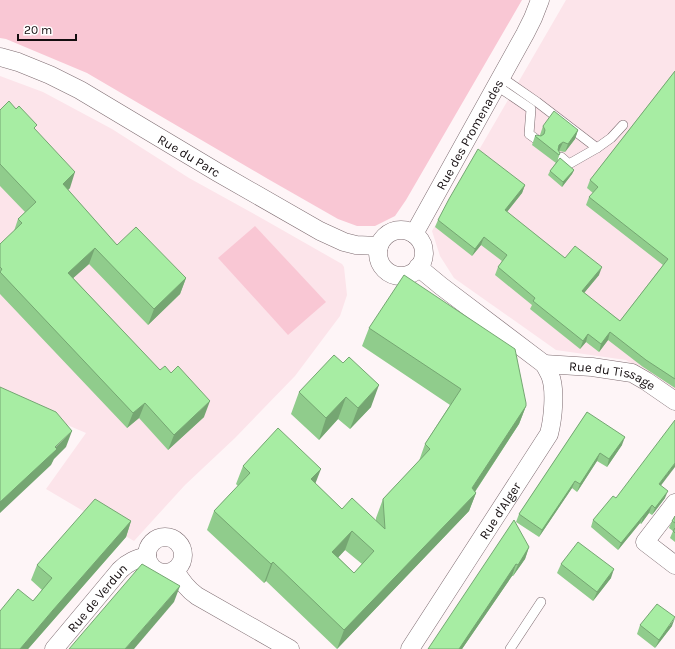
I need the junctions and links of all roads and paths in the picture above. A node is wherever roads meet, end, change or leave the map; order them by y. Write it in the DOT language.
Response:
graph roads {
  1 [pos="540,0"];
  2 [pos="550,0"];
  3 [pos="525,34"];
  4 [pos="0,58"];
  5 [pos="499,82"];
  6 [pos="623,125"];
  7 [pos="536,139"];
  8 [pos="597,148"];
  9 [pos="561,157"];
  10 [pos="414,234"];
  11 [pos="379,246"];
  12 [pos="418,267"];
  13 [pos="544,364"];
  14 [pos="675,401"];
  15 [pos="675,503"];
  16 [pos="147,556"];
  17 [pos="675,565"];
  18 [pos="175,570"];
  19 [pos="541,602"];
  20 [pos="54,649"];
  21 [pos="290,649"];
  22 [pos="410,649"];
  23 [pos="510,649"];
  1 -- 3 [label="street, Rue des Promenades"];
  2 -- 3 [label="street, Rue des Promenades"];
  3 -- 5 [label="street, Rue des Promenades"];
  4 -- 11 [label="street, Rue du Parc"];
  5 -- 7 [label="lane"];
  5 -- 8 [label="lane"];
  5 -- 10 [label="street, Rue des Promenades"];
  6 -- 8 [label="lane"];
  8 -- 9 [label="lane"];
  10 -- 11 [label="street"];
  10 -- 12 [label="street"];
  11 -- 12 [label="street"];
  12 -- 13 [label="street"];
  13 -- 14 [label="street, Rue du Tissage"];
  13 -- 22 [label="street, Rue d'Alger"];
  15 -- 17 [label="street"];
  16 -- 18 [label="street"];
  16 -- 18 [label="street"];
  16 -- 20 [label="street, Rue de Verdun"];
  18 -- 21 [label="street"];
  19 -- 23 [label="lane"];
}
